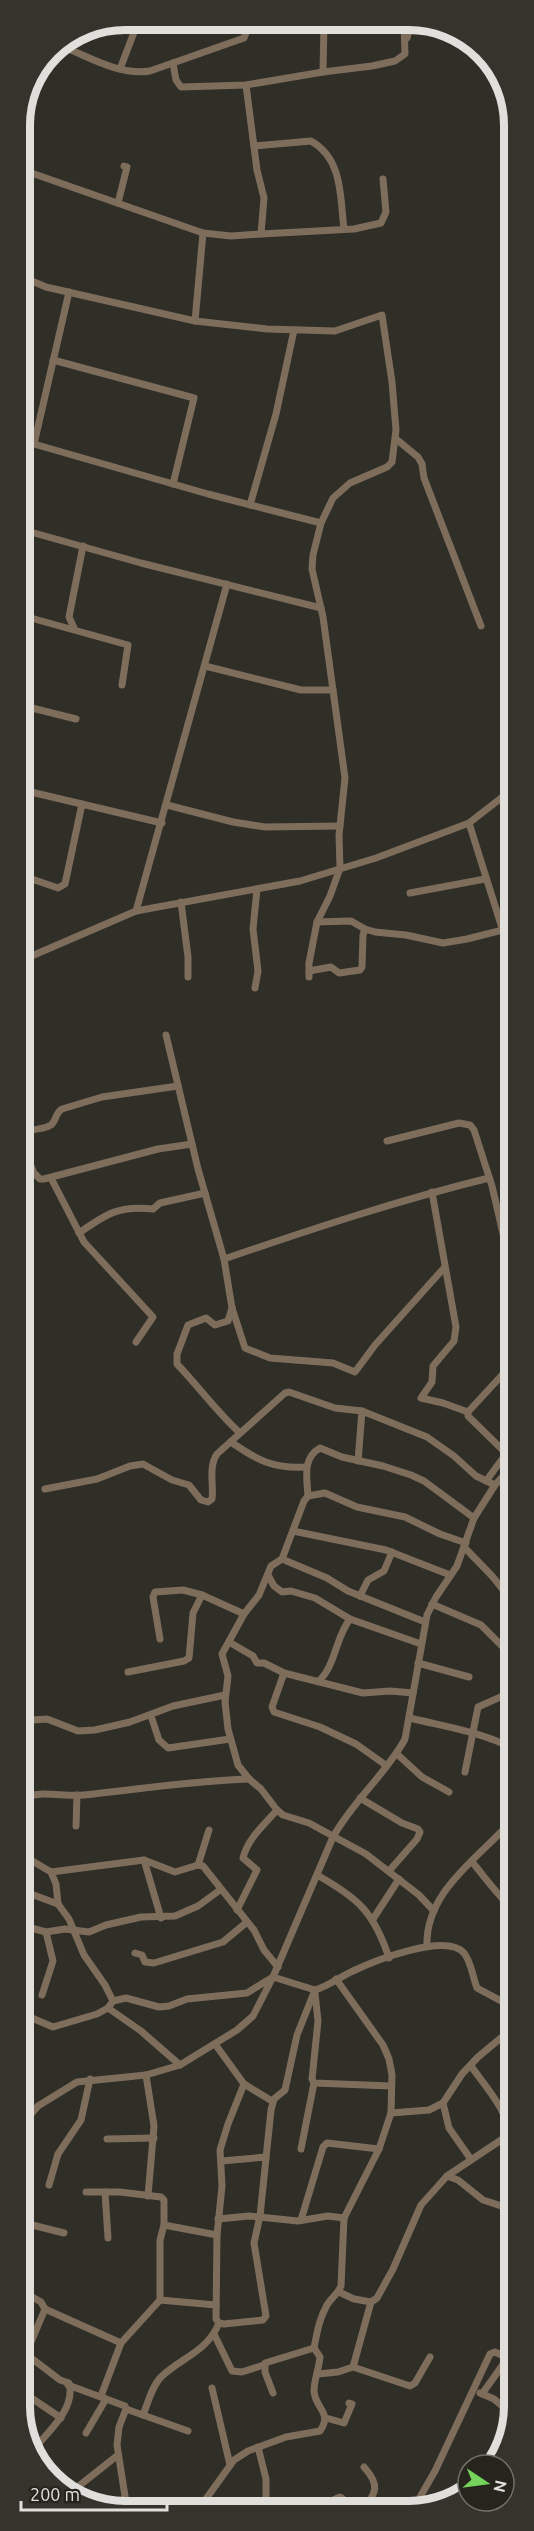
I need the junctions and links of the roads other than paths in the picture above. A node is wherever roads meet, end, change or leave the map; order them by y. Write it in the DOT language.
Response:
graph roads {
  1 [pos="134,30"];
  2 [pos="247,30"];
  3 [pos="324,30"];
  4 [pos="405,30"];
  5 [pos="409,30"];
  6 [pos="406,43"];
  7 [pos="69,49"];
  8 [pos="173,63"];
  9 [pos="120,69"];
  10 [pos="323,72"];
  11 [pos="246,85"];
  12 [pos="254,146"];
  13 [pos="124,166"];
  14 [pos="30,172"];
  15 [pos="383,178"];
  16 [pos="118,203"];
  17 [pos="344,229"];
  18 [pos="203,232"];
  19 [pos="261,234"];
  20 [pos="30,280"];
  21 [pos="69,292"];
  22 [pos="195,321"];
  23 [pos="294,330"];
  24 [pos="53,360"];
  25 [pos="396,439"];
  26 [pos="30,443"];
  27 [pos="34,444"];
  28 [pos="173,484"];
  29 [pos="250,505"];
  30 [pos="321,523"];
  31 [pos="30,532"];
  32 [pos="83,546"];
  33 [pos="227,584"];
  34 [pos="321,608"];
  35 [pos="30,617"];
  36 [pos="482,626"];
  37 [pos="74,628"];
  38 [pos="205,666"];
  39 [pos="122,685"];
  40 [pos="333,690"];
  41 [pos="31,708"];
  42 [pos="30,712"];
  43 [pos="76,719"];
  44 [pos="30,791"];
  45 [pos="504,796"];
  46 [pos="81,804"];
  47 [pos="167,805"];
  48 [pos="469,823"];
  49 [pos="162,824"];
  50 [pos="340,826"];
  51 [pos="340,868"];
  52 [pos="30,878"];
  53 [pos="485,879"];
  54 [pos="257,889"];
  55 [pos="410,894"];
  56 [pos="181,902"];
  57 [pos="136,911"];
  58 [pos="317,922"];
  59 [pos="365,929"];
  60 [pos="502,931"];
  61 [pos="504,937"];
  62 [pos="30,957"];
  63 [pos="188,977"];
  64 [pos="255,988"];
  65 [pos="166,1035"];
  66 [pos="178,1086"];
  67 [pos="30,1130"];
  68 [pos="387,1140"];
  69 [pos="192,1144"];
  70 [pos="30,1163"];
  71 [pos="51,1178"];
  72 [pos="489,1178"];
  73 [pos="432,1192"];
  74 [pos="205,1193"];
  75 [pos="502,1228"];
  76 [pos="79,1233"];
  77 [pos="504,1237"];
  78 [pos="224,1259"];
  79 [pos="444,1268"];
  80 [pos="232,1308"];
  81 [pos="136,1342"];
  82 [pos="504,1373"];
  83 [pos="362,1411"];
  84 [pos="468,1412"];
  85 [pos="240,1433"];
  86 [pos="231,1442"];
  87 [pos="504,1452"];
  88 [pos="504,1457"];
  89 [pos="358,1461"];
  90 [pos="306,1467"];
  91 [pos="504,1475"];
  92 [pos="486,1481"];
  93 [pos="495,1485"];
  94 [pos="45,1489"];
  95 [pos="308,1496"];
  96 [pos="474,1518"];
  97 [pos="293,1532"];
  98 [pos="465,1545"];
  99 [pos="392,1552"];
  100 [pos="282,1559"];
  101 [pos="268,1575"];
  102 [pos="450,1575"];
  103 [pos="504,1591"];
  104 [pos="202,1595"];
  105 [pos="360,1596"];
  106 [pos="432,1604"];
  107 [pos="244,1614"];
  108 [pos="350,1619"];
  109 [pos="425,1622"];
  110 [pos="160,1639"];
  111 [pos="229,1642"];
  112 [pos="421,1644"];
  113 [pos="502,1646"];
  114 [pos="418,1663"];
  115 [pos="128,1672"];
  116 [pos="284,1673"];
  117 [pos="469,1677"];
  118 [pos="319,1681"];
  119 [pos="413,1693"];
  120 [pos="225,1695"];
  121 [pos="504,1695"];
  122 [pos="151,1716"];
  123 [pos="410,1719"];
  124 [pos="30,1721"];
  125 [pos="472,1733"];
  126 [pos="230,1739"];
  127 [pos="504,1744"];
  128 [pos="397,1754"];
  129 [pos="387,1766"];
  130 [pos="465,1772"];
  131 [pos="249,1779"];
  132 [pos="449,1792"];
  133 [pos="77,1795"];
  134 [pos="30,1796"];
  135 [pos="360,1798"];
  136 [pos="277,1810"];
  137 [pos="76,1826"];
  138 [pos="504,1829"];
  139 [pos="209,1830"];
  140 [pos="333,1837"];
  141 [pos="30,1859"];
  142 [pos="144,1860"];
  143 [pos="472,1863"];
  144 [pos="198,1865"];
  145 [pos="389,1871"];
  146 [pos="51,1872"];
  147 [pos="316,1875"];
  148 [pos="399,1879"];
  149 [pos="220,1890"];
  150 [pos="30,1894"];
  151 [pos="502,1898"];
  152 [pos="58,1904"];
  153 [pos="504,1904"];
  154 [pos="237,1910"];
  155 [pos="434,1911"];
  156 [pos="161,1918"];
  157 [pos="373,1919"];
  158 [pos="247,1922"];
  159 [pos="30,1928"];
  160 [pos="73,1930"];
  161 [pos="46,1932"];
  162 [pos="427,1946"];
  163 [pos="135,1953"];
  164 [pos="389,1958"];
  165 [pos="278,1967"];
  166 [pos="273,1977"];
  167 [pos="336,1979"];
  168 [pos="315,1990"];
  169 [pos="42,1995"];
  170 [pos="113,2001"];
  171 [pos="504,2003"];
  172 [pos="108,2008"];
  173 [pos="30,2017"];
  174 [pos="504,2035"];
  175 [pos="215,2044"];
  176 [pos="180,2065"];
  177 [pos="471,2066"];
  178 [pos="146,2075"];
  179 [pos="90,2079"];
  180 [pos="314,2082"];
  181 [pos="244,2084"];
  182 [pos="391,2086"];
  183 [pos="272,2101"];
  184 [pos="443,2103"];
  185 [pos="390,2113"];
  186 [pos="30,2115"];
  187 [pos="504,2115"];
  188 [pos="154,2138"];
  189 [pos="107,2139"];
  190 [pos="504,2139"];
  191 [pos="301,2149"];
  192 [pos="379,2149"];
  193 [pos="266,2157"];
  194 [pos="470,2158"];
  195 [pos="221,2161"];
  196 [pos="447,2176"];
  197 [pos="49,2185"];
  198 [pos="86,2192"];
  199 [pos="105,2192"];
  200 [pos="148,2196"];
  201 [pos="504,2207"];
  202 [pos="260,2216"];
  203 [pos="344,2218"];
  204 [pos="218,2219"];
  205 [pos="301,2220"];
  206 [pos="30,2224"];
  207 [pos="164,2224"];
  208 [pos="64,2233"];
  209 [pos="217,2235"];
  210 [pos="108,2238"];
  211 [pos="339,2292"];
  212 [pos="30,2296"];
  213 [pos="160,2300"];
  214 [pos="371,2302"];
  215 [pos="216,2305"];
  216 [pos="45,2309"];
  217 [pos="219,2323"];
  218 [pos="214,2334"];
  219 [pos="121,2343"];
  220 [pos="30,2345"];
  221 [pos="315,2348"];
  222 [pos="504,2356"];
  223 [pos="30,2357"];
  224 [pos="430,2357"];
  225 [pos="264,2365"];
  226 [pos="352,2367"];
  227 [pos="504,2369"];
  228 [pos="318,2374"];
  229 [pos="68,2385"];
  230 [pos="212,2388"];
  231 [pos="472,2392"];
  232 [pos="273,2393"];
  233 [pos="482,2394"];
  234 [pos="30,2397"];
  235 [pos="103,2398"];
  236 [pos="349,2403"];
  237 [pos="504,2406"];
  238 [pos="126,2409"];
  239 [pos="143,2415"];
  240 [pos="61,2418"];
  241 [pos="326,2418"];
  242 [pos="188,2431"];
  243 [pos="86,2433"];
  244 [pos="38,2444"];
  245 [pos="258,2447"];
  246 [pos="118,2455"];
  247 [pos="230,2465"];
  248 [pos="364,2468"];
  249 [pos="78,2488"];
  250 [pos="418,2500"];
  251 [pos="126,2501"];
  252 [pos="205,2501"];
  253 [pos="265,2501"];
  254 [pos="331,2501"];
  255 [pos="343,2501"];
  256 [pos="369,2501"];
  1 -- 9 [label="street"];
  2 -- 8 [label="street"];
  3 -- 10 [label="street"];
  4 -- 6 [label="street"];
  5 -- 6 [label="street"];
  6 -- 10 [label="street"];
  7 -- 9 [label="street"];
  8 -- 9 [label="street"];
  8 -- 11 [label="street"];
  10 -- 11 [label="street"];
  11 -- 12 [label="street"];
  12 -- 17 [label="street"];
  12 -- 19 [label="street"];
  13 -- 16 [label="street"];
  14 -- 16 [label="street"];
  15 -- 17 [label="street"];
  16 -- 18 [label="street"];
  17 -- 19 [label="street"];
  18 -- 19 [label="street"];
  18 -- 22 [label="street"];
  20 -- 21 [label="street"];
  21 -- 22 [label="street"];
  21 -- 24 [label="street"];
  22 -- 23 [label="street"];
  23 -- 25 [label="street"];
  23 -- 29 [label="street"];
  24 -- 27 [label="street"];
  24 -- 28 [label="street"];
  25 -- 30 [label="street"];
  25 -- 36 [label="street"];
  26 -- 27 [label="street"];
  27 -- 28 [label="street"];
  28 -- 29 [label="street"];
  29 -- 30 [label="street"];
  30 -- 34 [label="street"];
  31 -- 32 [label="street"];
  32 -- 33 [label="street"];
  32 -- 37 [label="street"];
  33 -- 34 [label="street"];
  33 -- 38 [label="street"];
  34 -- 40 [label="street"];
  35 -- 37 [label="street"];
  37 -- 39 [label="street"];
  38 -- 40 [label="street"];
  38 -- 47 [label="street"];
  40 -- 50 [label="street"];
  41 -- 42 [label="street"];
  41 -- 43 [label="street"];
  44 -- 46 [label="street"];
  45 -- 48 [label="street"];
  46 -- 49 [label="street"];
  46 -- 52 [label="street"];
  47 -- 49 [label="street"];
  47 -- 50 [label="street"];
  48 -- 51 [label="street"];
  48 -- 53 [label="street"];
  49 -- 57 [label="street"];
  50 -- 51 [label="street"];
  51 -- 54 [label="street"];
  51 -- 58 [label="street"];
  53 -- 55 [label="street"];
  53 -- 60 [label="street"];
  54 -- 56 [label="street"];
  54 -- 64 [label="street"];
  56 -- 57 [label="street"];
  56 -- 63 [label="street"];
  57 -- 62 [label="street"];
  58 -- 59 [label="street"];
  58 -- 59 [label="street"];
  59 -- 60 [label="street"];
  60 -- 61 [label="street"];
  65 -- 66 [label="street"];
  66 -- 67 [label="street"];
  66 -- 69 [label="street"];
  68 -- 72 [label="street"];
  69 -- 71 [label="street"];
  69 -- 74 [label="street"];
  70 -- 71 [label="street"];
  71 -- 76 [label="street"];
  72 -- 73 [label="street"];
  72 -- 75 [label="street"];
  73 -- 78 [label="street"];
  73 -- 79 [label="street"];
  74 -- 76 [label="street"];
  74 -- 78 [label="street"];
  75 -- 77 [label="street"];
  76 -- 81 [label="street"];
  78 -- 80 [label="street"];
  79 -- 80 [label="street"];
  79 -- 84 [label="street"];
  80 -- 85 [label="street"];
  82 -- 84 [label="street"];
  83 -- 85 [label="street"];
  83 -- 89 [label="street"];
  83 -- 92 [label="street"];
  84 -- 87 [label="street"];
  85 -- 86 [label="street"];
  86 -- 90 [label="street"];
  86 -- 94 [label="street"];
  88 -- 92 [label="street"];
  89 -- 90 [label="street"];
  89 -- 96 [label="street"];
  90 -- 95 [label="street"];
  91 -- 93 [label="street"];
  92 -- 93 [label="street"];
  93 -- 96 [label="street"];
  95 -- 97 [label="street"];
  95 -- 98 [label="street"];
  96 -- 98 [label="street"];
  97 -- 99 [label="street"];
  97 -- 100 [label="street"];
  98 -- 102 [label="street"];
  98 -- 103 [label="street"];
  99 -- 102 [label="street"];
  99 -- 105 [label="street"];
  100 -- 101 [label="street"];
  100 -- 105 [label="street"];
  101 -- 107 [label="street"];
  101 -- 108 [label="street"];
  102 -- 106 [label="street"];
  104 -- 107 [label="street"];
  104 -- 110 [label="street"];
  104 -- 115 [label="street"];
  105 -- 109 [label="street"];
  106 -- 109 [label="street"];
  106 -- 113 [label="street"];
  107 -- 111 [label="street"];
  108 -- 112 [label="street"];
  108 -- 118 [label="street"];
  109 -- 112 [label="street"];
  111 -- 116 [label="street"];
  111 -- 120 [label="street"];
  112 -- 114 [label="street"];
  114 -- 117 [label="street"];
  114 -- 119 [label="street"];
  116 -- 118 [label="street"];
  116 -- 129 [label="street"];
  118 -- 119 [label="street"];
  119 -- 123 [label="street"];
  120 -- 122 [label="street"];
  120 -- 126 [label="street"];
  121 -- 125 [label="street"];
  122 -- 124 [label="street"];
  122 -- 126 [label="street"];
  123 -- 125 [label="street"];
  123 -- 128 [label="street"];
  125 -- 127 [label="street"];
  125 -- 130 [label="street"];
  126 -- 131 [label="street"];
  128 -- 129 [label="street"];
  128 -- 132 [label="street"];
  129 -- 135 [label="street"];
  131 -- 133 [label="street"];
  131 -- 136 [label="street"];
  133 -- 134 [label="street"];
  133 -- 137 [label="street"];
  135 -- 140 [label="street"];
  135 -- 145 [label="street"];
  136 -- 140 [label="street"];
  136 -- 154 [label="street"];
  138 -- 143 [label="street"];
  139 -- 144 [label="street"];
  140 -- 145 [label="street"];
  140 -- 147 [label="street"];
  141 -- 146 [label="street"];
  142 -- 144 [label="street"];
  142 -- 146 [label="street"];
  142 -- 156 [label="street"];
  143 -- 151 [label="street"];
  143 -- 155 [label="street"];
  144 -- 149 [label="street"];
  145 -- 148 [label="street"];
  146 -- 152 [label="street"];
  147 -- 157 [label="street"];
  147 -- 165 [label="street"];
  148 -- 155 [label="street"];
  148 -- 157 [label="street"];
  149 -- 154 [label="street"];
  149 -- 156 [label="street"];
  150 -- 152 [label="street"];
  151 -- 153 [label="street"];
  152 -- 160 [label="street"];
  154 -- 158 [label="street"];
  155 -- 162 [label="street"];
  156 -- 160 [label="street"];
  157 -- 164 [label="street"];
  158 -- 163 [label="street"];
  158 -- 165 [label="street"];
  159 -- 161 [label="street"];
  160 -- 161 [label="street"];
  160 -- 170 [label="street"];
  161 -- 169 [label="street"];
  162 -- 164 [label="street"];
  162 -- 171 [label="street"];
  164 -- 167 [label="street"];
  165 -- 166 [label="street"];
  166 -- 168 [label="street"];
  166 -- 170 [label="street"];
  166 -- 175 [label="street"];
  167 -- 168 [label="street"];
  167 -- 182 [label="street"];
  168 -- 180 [label="street"];
  168 -- 183 [label="street"];
  170 -- 172 [label="street"];
  172 -- 173 [label="street"];
  172 -- 176 [label="street"];
  174 -- 177 [label="street"];
  175 -- 176 [label="street"];
  175 -- 181 [label="street"];
  176 -- 178 [label="street"];
  177 -- 184 [label="street"];
  177 -- 187 [label="street"];
  178 -- 179 [label="street"];
  178 -- 188 [label="street"];
  179 -- 186 [label="street"];
  179 -- 197 [label="street"];
  180 -- 182 [label="street"];
  180 -- 191 [label="street"];
  181 -- 183 [label="street"];
  181 -- 195 [label="street"];
  182 -- 185 [label="street"];
  183 -- 193 [label="street"];
  184 -- 185 [label="street"];
  184 -- 194 [label="street"];
  185 -- 192 [label="street"];
  188 -- 189 [label="street"];
  188 -- 200 [label="street"];
  190 -- 194 [label="street"];
  192 -- 203 [label="street"];
  192 -- 205 [label="street"];
  193 -- 195 [label="street"];
  193 -- 202 [label="street"];
  194 -- 196 [label="street"];
  195 -- 204 [label="street"];
  196 -- 201 [label="street"];
  196 -- 214 [label="street"];
  198 -- 199 [label="street"];
  199 -- 200 [label="street"];
  199 -- 210 [label="street"];
  200 -- 207 [label="street"];
  202 -- 204 [label="street"];
  202 -- 205 [label="street"];
  202 -- 217 [label="street"];
  203 -- 205 [label="street"];
  203 -- 211 [label="street"];
  204 -- 209 [label="street"];
  206 -- 208 [label="street"];
  207 -- 209 [label="street"];
  207 -- 213 [label="street"];
  209 -- 215 [label="street"];
  211 -- 214 [label="street"];
  211 -- 221 [label="street"];
  212 -- 216 [label="street"];
  213 -- 215 [label="street"];
  213 -- 219 [label="street"];
  214 -- 226 [label="street"];
  215 -- 217 [label="street"];
  216 -- 219 [label="street"];
  216 -- 220 [label="street"];
  217 -- 218 [label="street"];
  218 -- 225 [label="street"];
  218 -- 239 [label="street"];
  219 -- 235 [label="street"];
  221 -- 225 [label="street"];
  221 -- 228 [label="street"];
  222 -- 231 [label="street"];
  223 -- 229 [label="street"];
  224 -- 226 [label="street"];
  225 -- 232 [label="street"];
  226 -- 228 [label="street"];
  227 -- 233 [label="street"];
  228 -- 241 [label="street"];
  229 -- 235 [label="street"];
  229 -- 240 [label="street"];
  230 -- 247 [label="street"];
  231 -- 233 [label="street"];
  231 -- 250 [label="street"];
  233 -- 237 [label="street"];
  234 -- 240 [label="street"];
  235 -- 238 [label="street"];
  235 -- 243 [label="street"];
  236 -- 241 [label="street"];
  238 -- 239 [label="street"];
  238 -- 246 [label="street"];
  239 -- 242 [label="street"];
  240 -- 244 [label="street"];
  241 -- 245 [label="street"];
  245 -- 247 [label="street"];
  245 -- 253 [label="street"];
  246 -- 249 [label="street"];
  246 -- 251 [label="street"];
  247 -- 252 [label="street"];
  248 -- 256 [label="street"];
  254 -- 255 [label="street"];
}
